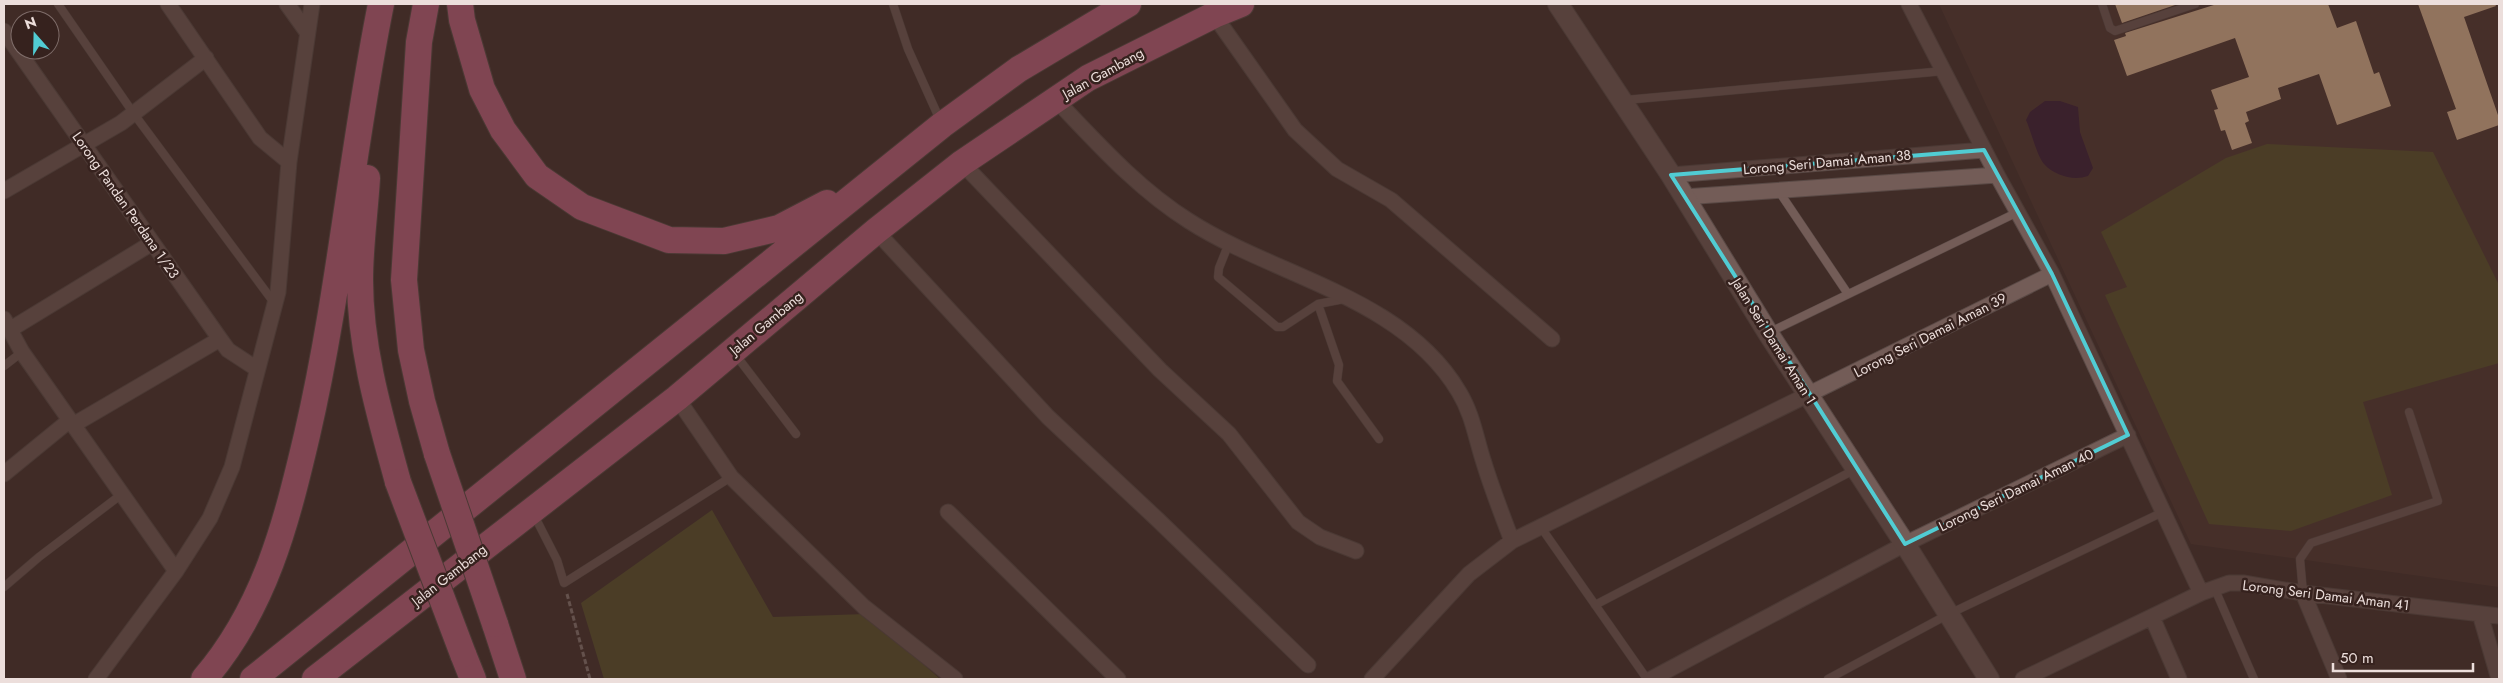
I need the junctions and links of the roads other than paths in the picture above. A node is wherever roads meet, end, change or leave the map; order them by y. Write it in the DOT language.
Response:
graph roads {
  1 [pos="58,4"];
  2 [pos="168,4"];
  3 [pos="287,4"];
  4 [pos="312,4"];
  5 [pos="381,4"];
  6 [pos="426,4"];
  7 [pos="460,4"];
  8 [pos="894,4"];
  9 [pos="1128,4"];
  10 [pos="1241,4"];
  11 [pos="1558,4"];
  12 [pos="1909,4"];
  13 [pos="2102,4"];
  14 [pos="2195,4"];
  15 [pos="1214,15"];
  16 [pos="4,31"];
  17 [pos="307,32"];
  18 [pos="374,37"];
  19 [pos="9,49"];
  20 [pos="206,58"];
  21 [pos="1944,70"];
  22 [pos="1056,100"];
  23 [pos="1621,101"];
  24 [pos="134,114"];
  25 [pos="942,124"];
  26 [pos="84,145"];
  27 [pos="1984,150"];
  28 [pos="289,162"];
  29 [pos="962,162"];
  30 [pos="1670,175"];
  31 [pos="1997,175"];
  32 [pos="876,177"];
  33 [pos="1778,190"];
  34 [pos="4,191"];
  35 [pos="1684,197"];
  36 [pos="2018,212"];
  37 [pos="876,231"];
  38 [pos="152,243"];
  39 [pos="1228,243"];
  40 [pos="2052,274"];
  41 [pos="1848,294"];
  42 [pos="1351,297"];
  43 [pos="275,304"];
  44 [pos="1318,304"];
  45 [pos="7,324"];
  46 [pos="1768,333"];
  47 [pos="220,339"];
  48 [pos="1552,339"];
  49 [pos="22,352"];
  50 [pos="733,352"];
  51 [pos="4,366"];
  52 [pos="257,369"];
  53 [pos="1808,396"];
  54 [pos="678,398"];
  55 [pos="2409,412"];
  56 [pos="72,423"];
  57 [pos="796,434"];
  58 [pos="2128,435"];
  59 [pos="1379,439"];
  60 [pos="1856,469"];
  61 [pos="4,474"];
  62 [pos="731,477"];
  63 [pos="122,494"];
  64 [pos="532,511"];
  65 [pos="948,512"];
  66 [pos="2163,512"];
  67 [pos="1540,526"];
  68 [pos="1512,541"];
  69 [pos="1905,544"];
  70 [pos="1356,550"];
  71 [pos="176,571"];
  72 [pos="4,587"];
  73 [pos="2208,590"];
  74 [pos="2303,593"];
  75 [pos="1595,605"];
  76 [pos="1948,614"];
  77 [pos="2480,614"];
  78 [pos="2499,616"];
  79 [pos="2152,618"];
  80 [pos="1308,665"];
  81 [pos="323,675"];
  82 [pos="96,679"];
  83 [pos="204,679"];
  84 [pos="253,679"];
  85 [pos="473,679"];
  86 [pos="513,679"];
  87 [pos="955,679"];
  88 [pos="1118,679"];
  89 [pos="1372,679"];
  90 [pos="1647,679"];
  91 [pos="1651,679"];
  92 [pos="1828,679"];
  93 [pos="1989,679"];
  94 [pos="2023,679"];
  95 [pos="2178,679"];
  96 [pos="2254,679"];
  97 [pos="2339,679"];
  98 [pos="2498,679"];
  1 -- 24 [label="lane"];
  2 -- 20 [label="street"];
  3 -- 17 [label="street"];
  4 -- 17 [label="street"];
  5 -- 18 [label="highway"];
  6 -- 86 [label="highway, bridge"];
  7 -- 32 [label="highway"];
  8 -- 25 [label="lane"];
  9 -- 25 [label="highway"];
  10 -- 15 [label="highway, Jalan Gambang"];
  11 -- 23 [label="street, Jalan Seri Damai Aman 1"];
  12 -- 21 [label="street"];
  13 -- 14 [label="lane"];
  15 -- 22 [label="highway, Jalan Gambang"];
  15 -- 48 [label="street"];
  16 -- 19 [label="street, Lorong Pandan Perdana 1/23"];
  17 -- 28 [label="street"];
  18 -- 83 [label="highway"];
  18 -- 85 [label="highway, bridge"];
  19 -- 26 [label="street, Lorong Pandan Perdana 1/23"];
  20 -- 24 [label="street"];
  20 -- 28 [label="street"];
  21 -- 23 [label="lane"];
  21 -- 27 [label="street"];
  22 -- 29 [label="highway, Jalan Gambang"];
  22 -- 39 [label="street"];
  23 -- 30 [label="street, Jalan Seri Damai Aman 1"];
  24 -- 26 [label="street"];
  24 -- 43 [label="lane"];
  25 -- 32 [label="highway"];
  26 -- 34 [label="street"];
  26 -- 38 [label="street, Lorong Pandan Perdana 1/23"];
  27 -- 30 [label="street, Lorong Seri Damai Aman 38"];
  27 -- 31 [label="street"];
  28 -- 43 [label="street"];
  29 -- 37 [label="highway, Jalan Gambang"];
  29 -- 70 [label="street"];
  30 -- 35 [label="street, Jalan Seri Damai Aman 1"];
  31 -- 33 [label="street"];
  31 -- 36 [label="street"];
  32 -- 84 [label="highway"];
  33 -- 35 [label="street"];
  33 -- 41 [label="lane"];
  35 -- 46 [label="street, Jalan Seri Damai Aman 1"];
  36 -- 40 [label="street"];
  36 -- 41 [label="lane"];
  37 -- 50 [label="highway, Jalan Gambang"];
  37 -- 80 [label="street"];
  38 -- 45 [label="street"];
  38 -- 47 [label="street, Lorong Pandan Perdana 1/23"];
  39 -- 42 [label="street"];
  39 -- 44 [label="lane"];
  40 -- 53 [label="street, Lorong Seri Damai Aman 39"];
  40 -- 58 [label="street"];
  41 -- 46 [label="lane"];
  42 -- 44 [label="lane"];
  42 -- 68 [label="street"];
  43 -- 52 [label="street"];
  44 -- 59 [label="lane"];
  45 -- 49 [label="street"];
  46 -- 53 [label="street, Jalan Seri Damai Aman 1"];
  47 -- 52 [label="street, Lorong Pandan Perdana 1/23"];
  47 -- 56 [label="street"];
  49 -- 51 [label="lane"];
  49 -- 56 [label="street"];
  50 -- 54 [label="highway, Jalan Gambang"];
  50 -- 57 [label="lane"];
  52 -- 71 [label="street"];
  53 -- 60 [label="street, Jalan Seri Damai Aman 1"];
  53 -- 67 [label="street, Lorong Seri Damai Aman 39"];
  54 -- 62 [label="street"];
  54 -- 64 [label="highway, Jalan Gambang"];
  55 -- 74 [label="lane"];
  56 -- 61 [label="street"];
  56 -- 63 [label="street"];
  58 -- 66 [label="street"];
  58 -- 69 [label="street, Lorong Seri Damai Aman 40"];
  60 -- 69 [label="street, Jalan Seri Damai Aman 1"];
  60 -- 75 [label="lane"];
  62 -- 64 [label="lane"];
  62 -- 87 [label="street"];
  63 -- 71 [label="street"];
  63 -- 72 [label="lane"];
  64 -- 81 [label="highway, Jalan Gambang"];
  65 -- 88 [label="street"];
  66 -- 73 [label="street"];
  66 -- 76 [label="lane"];
  67 -- 68 [label="street, Lorong Seri Damai Aman 39"];
  67 -- 75 [label="lane"];
  68 -- 89 [label="street, Lorong Seri Damai Aman 39"];
  69 -- 76 [label="street, Jalan Seri Damai Aman 1"];
  69 -- 91 [label="street, Lorong Seri Damai Aman 40"];
  71 -- 82 [label="street"];
  73 -- 74 [label="street, Lorong Seri Damai Aman 41"];
  73 -- 79 [label="street, Lorong Seri Damai Aman 41"];
  73 -- 96 [label="lane"];
  74 -- 77 [label="street, Lorong Seri Damai Aman 41"];
  74 -- 97 [label="street"];
  75 -- 90 [label="lane"];
  76 -- 92 [label="lane"];
  76 -- 93 [label="street, Jalan Seri Damai Aman 1"];
  77 -- 78 [label="street, Lorong Seri Damai Aman 41"];
  77 -- 98 [label="street"];
  79 -- 94 [label="street, Lorong Seri Damai Aman 41"];
  79 -- 95 [label="street"];
}
